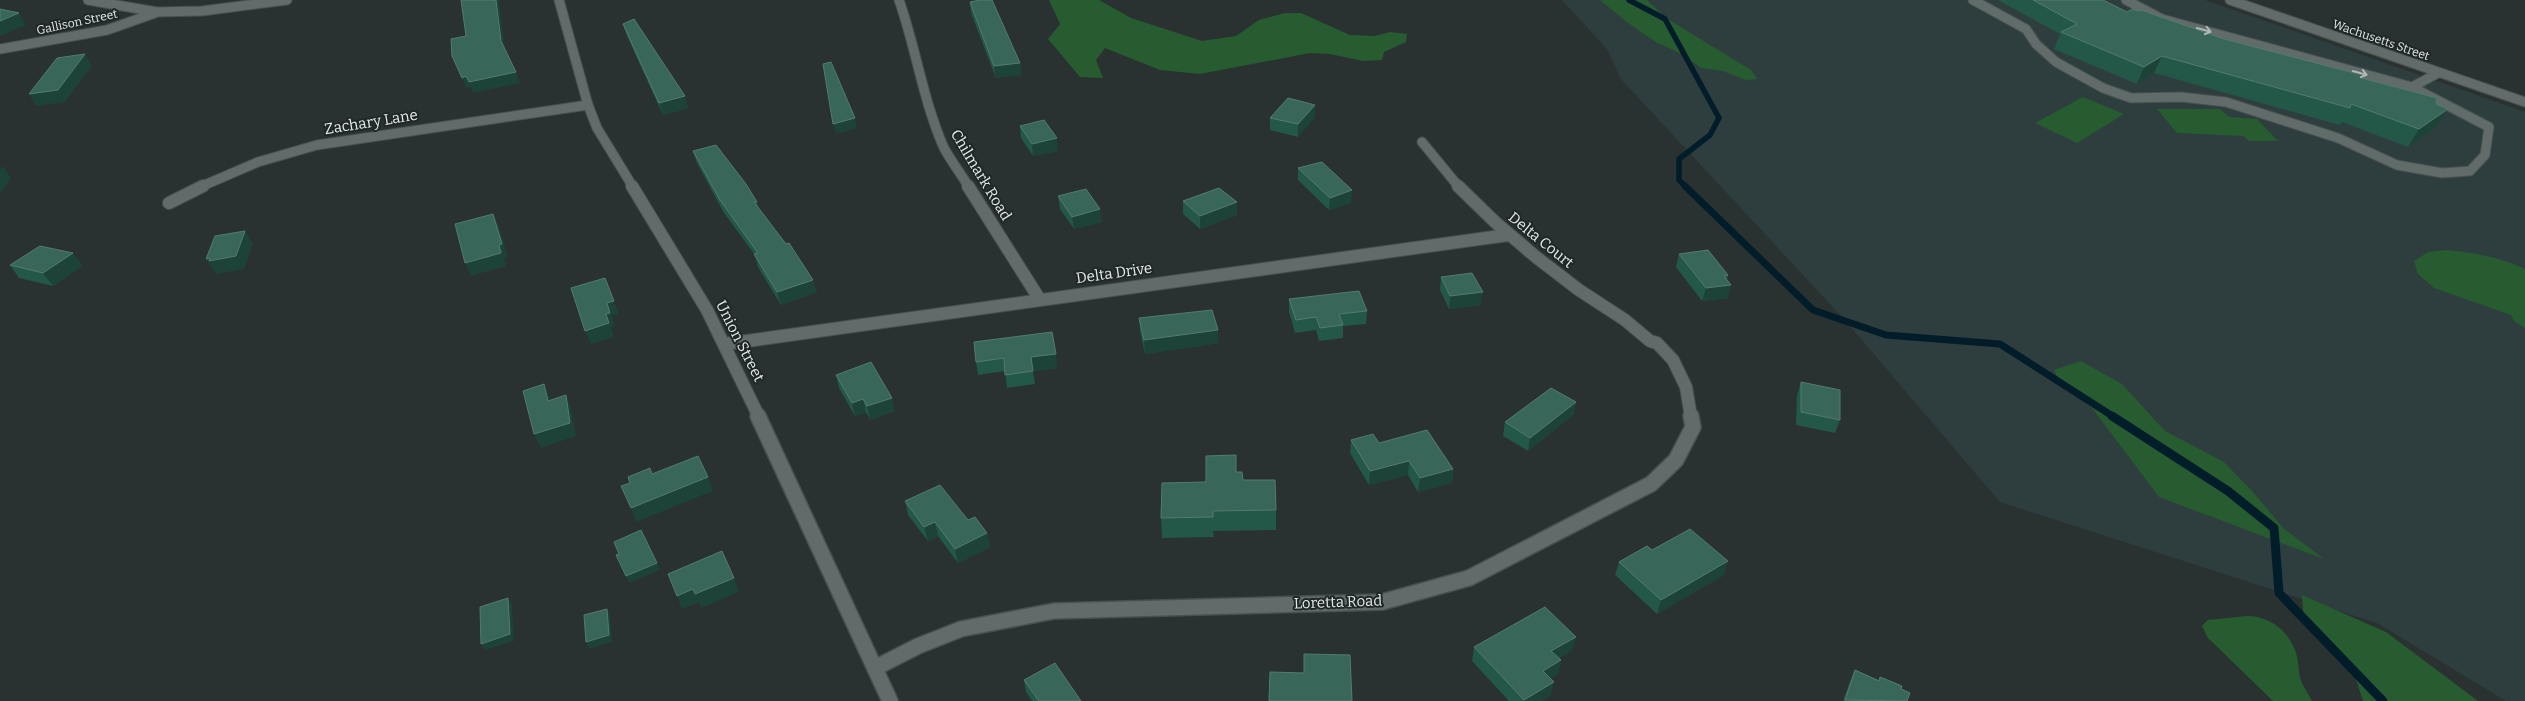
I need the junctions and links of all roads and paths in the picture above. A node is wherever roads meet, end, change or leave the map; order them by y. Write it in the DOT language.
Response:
graph roads {
  1 [pos="88,0"];
  2 [pos="287,0"];
  3 [pos="559,0"];
  4 [pos="899,0"];
  5 [pos="1972,0"];
  6 [pos="2126,0"];
  7 [pos="2230,0"];
  8 [pos="157,12"];
  9 [pos="0,49"];
  10 [pos="2438,73"];
  11 [pos="2412,88"];
  12 [pos="2525,102"];
  13 [pos="588,105"];
  14 [pos="1422,142"];
  15 [pos="169,203"];
  16 [pos="1508,235"];
  17 [pos="1040,300"];
  18 [pos="1657,343"];
  19 [pos="724,344"];
  20 [pos="875,668"];
  21 [pos="890,701"];
  1 -- 8 [label="street"];
  2 -- 8 [label="street"];
  3 -- 13 [label="street, Union Street"];
  4 -- 17 [label="street, Chilmark Road"];
  5 -- 11 [label="lane"];
  6 -- 11 [label="street, one-way"];
  7 -- 10 [label="street, Wachusetts Street"];
  8 -- 9 [label="street, Gallison Street"];
  10 -- 11 [label="street"];
  10 -- 12 [label="street, Wachusetts Street"];
  13 -- 15 [label="street, Zachary Lane"];
  13 -- 19 [label="street, Union Street"];
  14 -- 16 [label="street, Delta Court"];
  16 -- 17 [label="street, Delta Drive"];
  16 -- 18 [label="street, Delta Court"];
  17 -- 19 [label="street, Delta Drive"];
  18 -- 20 [label="street, Loretta Road"];
  19 -- 20 [label="street, Union Street"];
  20 -- 21 [label="street, Union Street"];
}
